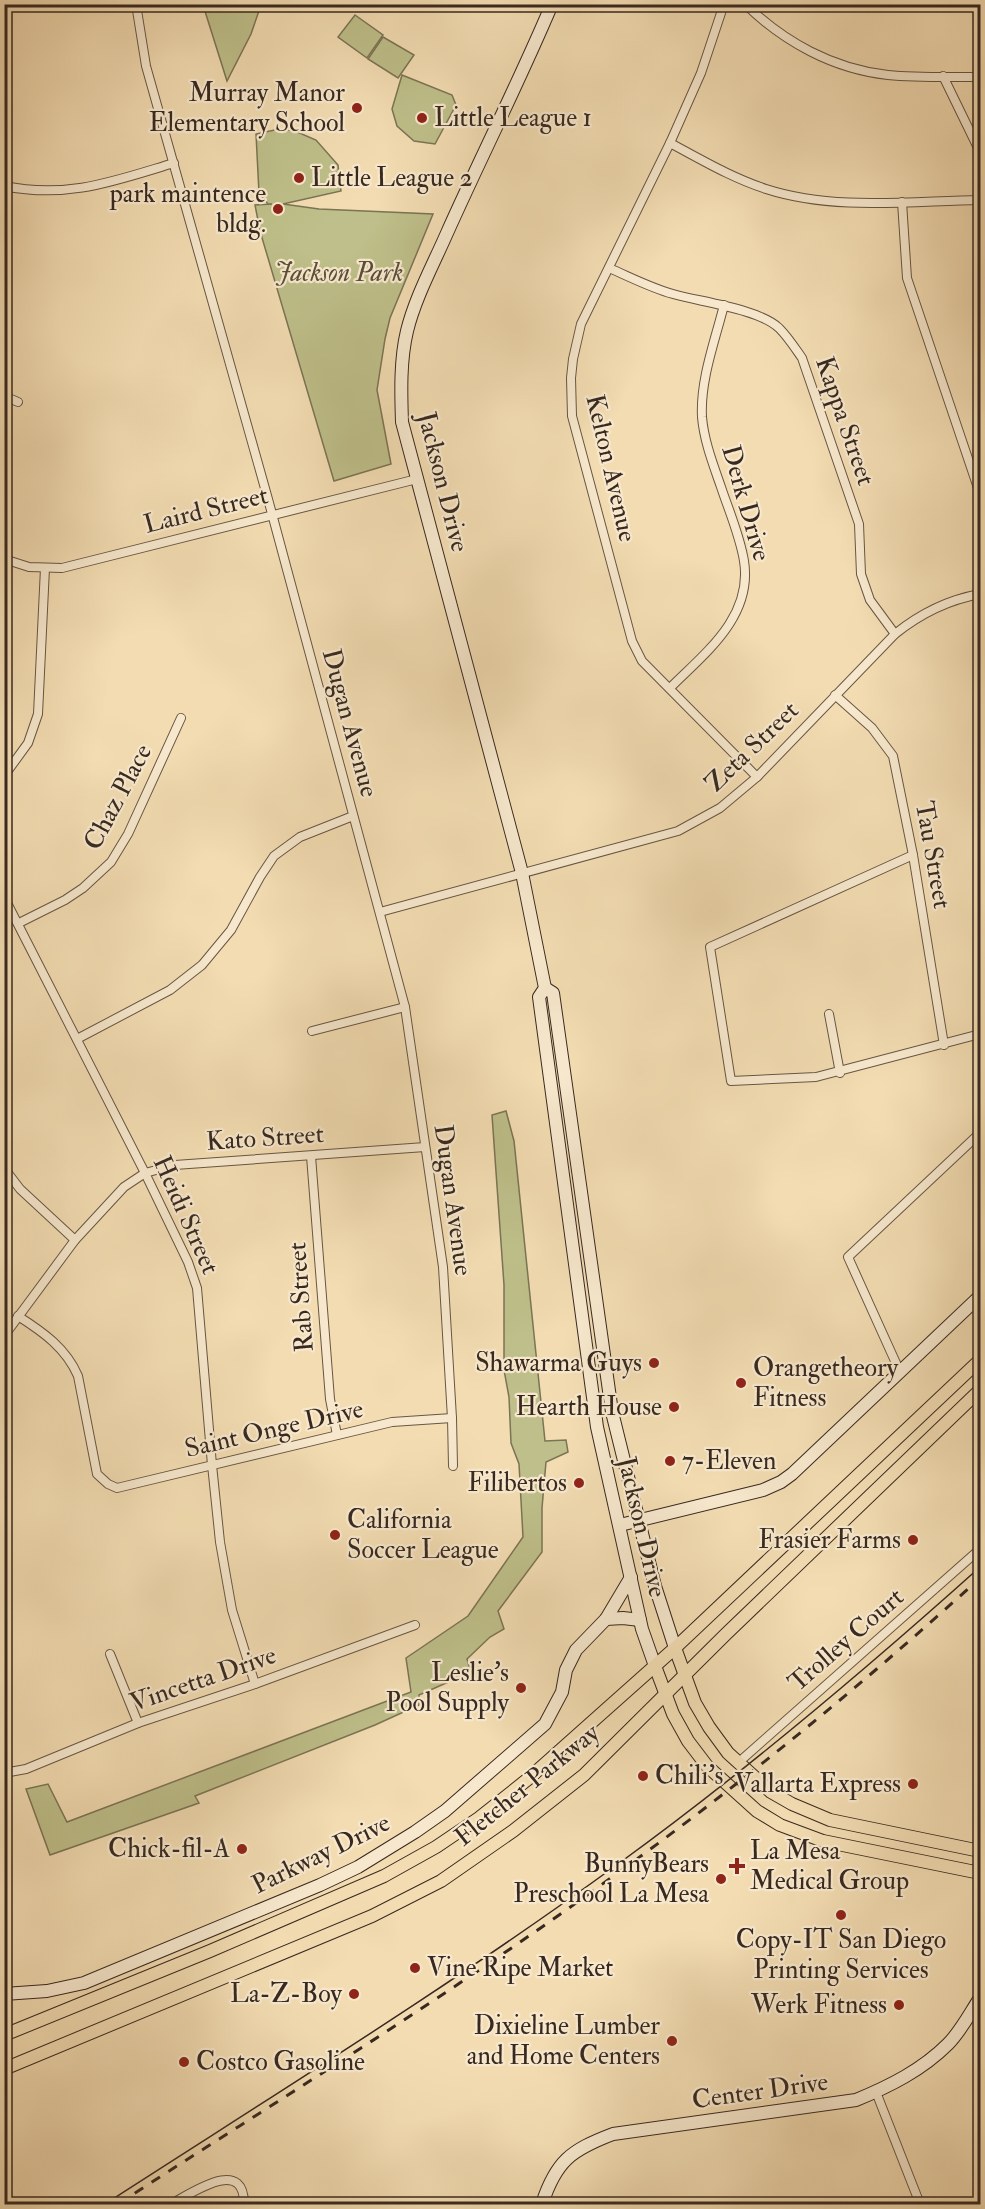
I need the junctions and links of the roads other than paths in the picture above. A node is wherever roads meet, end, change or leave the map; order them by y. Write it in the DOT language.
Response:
graph roads {
  1 [pos="136,4"];
  2 [pos="552,4"];
  3 [pos="724,4"];
  4 [pos="745,4"];
  5 [pos="943,76"];
  6 [pos="981,77"];
  7 [pos="670,143"];
  8 [pos="981,152"];
  9 [pos="174,163"];
  10 [pos="4,186"];
  11 [pos="981,200"];
  12 [pos="902,202"];
  13 [pos="609,268"];
  14 [pos="724,306"];
  15 [pos="4,396"];
  16 [pos="18,402"];
  17 [pos="417,479"];
  18 [pos="981,494"];
  19 [pos="272,515"];
  20 [pos="4,559"];
  21 [pos="45,568"];
  22 [pos="981,594"];
  23 [pos="895,634"];
  24 [pos="670,688"];
  25 [pos="835,695"];
  26 [pos="181,718"];
  27 [pos="4,776"];
  28 [pos="757,777"];
  29 [pos="354,816"];
  30 [pos="913,855"];
  31 [pos="522,873"];
  32 [pos="4,897"];
  33 [pos="380,912"];
  34 [pos="19,923"];
  35 [pos="545,988"];
  36 [pos="405,1007"];
  37 [pos="829,1014"];
  38 [pos="312,1031"];
  39 [pos="981,1034"];
  40 [pos="77,1039"];
  41 [pos="944,1045"];
  42 [pos="840,1072"];
  43 [pos="981,1133"];
  44 [pos="425,1147"];
  45 [pos="311,1156"];
  46 [pos="4,1168"];
  47 [pos="145,1173"];
  48 [pos="75,1240"];
  49 [pos="981,1296"];
  50 [pos="18,1316"];
  51 [pos="4,1336"];
  52 [pos="981,1360"];
  53 [pos="900,1372"];
  54 [pos="981,1390"];
  55 [pos="452,1418"];
  56 [pos="337,1435"];
  57 [pos="212,1466"];
  58 [pos="453,1466"];
  59 [pos="640,1520"];
  60 [pos="620,1525"];
  61 [pos="981,1549"];
  62 [pos="631,1577"];
  63 [pos="606,1619"];
  64 [pos="640,1620"];
  65 [pos="415,1625"];
  66 [pos="675,1648"];
  67 [pos="110,1654"];
  68 [pos="655,1666"];
  69 [pos="685,1675"];
  70 [pos="255,1684"];
  71 [pos="665,1694"];
  72 [pos="138,1723"];
  73 [pos="739,1762"];
  74 [pos="4,1773"];
  75 [pos="981,1851"];
  76 [pos="981,1873"];
  77 [pos="4,1994"];
  78 [pos="981,1998"];
  79 [pos="4,2035"];
  80 [pos="4,2069"];
  81 [pos="873,2093"];
  82 [pos="171,2205"];
  83 [pos="244,2205"];
  84 [pos="542,2205"];
  85 [pos="920,2205"];
  1 -- 9 [label="street, Dugan Avenue"];
  2 -- 17 [label="main road, Jackson Drive"];
  3 -- 7 [label="street, Kelton Avenue"];
  4 -- 5 [label="street"];
  5 -- 6 [label="street"];
  5 -- 8 [label="street"];
  7 -- 12 [label="street"];
  7 -- 13 [label="street, Kelton Avenue"];
  9 -- 10 [label="street"];
  9 -- 19 [label="street, Dugan Avenue"];
  11 -- 12 [label="street"];
  12 -- 18 [label="street"];
  13 -- 14 [label="street, Kappa Street"];
  13 -- 24 [label="street, Kelton Avenue"];
  14 -- 23 [label="street, Kappa Street"];
  14 -- 24 [label="street, Derk Drive"];
  15 -- 16 [label="street"];
  17 -- 19 [label="street, Laird Street"];
  17 -- 31 [label="main road, Jackson Drive"];
  19 -- 21 [label="street, Laird Street"];
  19 -- 29 [label="street, Dugan Avenue"];
  20 -- 21 [label="street, Laird Street"];
  21 -- 27 [label="street"];
  22 -- 23 [label="street, Zeta Street"];
  23 -- 25 [label="street, Zeta Street"];
  24 -- 28 [label="street, Kelton Avenue"];
  25 -- 28 [label="street, Zeta Street"];
  25 -- 30 [label="street, Tau Street"];
  26 -- 34 [label="street, Chaz Place"];
  28 -- 31 [label="street, Zeta Street"];
  29 -- 33 [label="street, Dugan Avenue"];
  29 -- 40 [label="street"];
  30 -- 41 [label="street, Tau Street"];
  30 -- 42 [label="street"];
  31 -- 33 [label="street, Zeta Street"];
  31 -- 35 [label="main road, Jackson Drive"];
  32 -- 34 [label="street, Heidi Street"];
  33 -- 36 [label="street, Dugan Avenue"];
  34 -- 40 [label="street, Heidi Street"];
  35 -- 59 [label="main road, Jackson Drive"];
  35 -- 60 [label="main road, Jackson Drive"];
  36 -- 38 [label="street"];
  36 -- 44 [label="street, Dugan Avenue"];
  37 -- 42 [label="street"];
  39 -- 41 [label="street"];
  40 -- 47 [label="street, Heidi Street"];
  41 -- 42 [label="street"];
  43 -- 53 [label="street"];
  44 -- 45 [label="street, Kato Street"];
  44 -- 55 [label="street, Dugan Avenue"];
  45 -- 47 [label="street, Kato Street"];
  45 -- 56 [label="street, Rab Street"];
  46 -- 48 [label="street"];
  47 -- 48 [label="street, Kato Street"];
  47 -- 57 [label="street, Heidi Street"];
  48 -- 50 [label="street, Kato Street"];
  49 -- 53 [label="main road"];
  50 -- 51 [label="street, Kato Street"];
  50 -- 57 [label="street, Saint Onge Drive"];
  52 -- 66 [label="main road, Fletcher Parkway"];
  53 -- 59 [label="main road"];
  54 -- 69 [label="main road, Fletcher Parkway"];
  55 -- 56 [label="street, Saint Onge Drive"];
  55 -- 58 [label="street, Dugan Avenue"];
  56 -- 57 [label="street, Saint Onge Drive"];
  57 -- 70 [label="street, Heidi Street"];
  59 -- 60 [label="main road"];
  59 -- 66 [label="main road, Jackson Drive"];
  60 -- 62 [label="main road, Jackson Drive"];
  61 -- 73 [label="street, Trolley Court"];
  62 -- 63 [label="main road, Parkway Drive"];
  62 -- 64 [label="main road, Jackson Drive"];
  63 -- 64 [label="main road"];
  63 -- 77 [label="main road, Parkway Drive"];
  64 -- 68 [label="main road, Jackson Drive"];
  65 -- 70 [label="street, Vincetta Drive"];
  66 -- 68 [label="main road, Fletcher Parkway"];
  66 -- 69 [label="main road, Jackson Drive"];
  67 -- 72 [label="street"];
  68 -- 71 [label="main road, Jackson Drive"];
  68 -- 79 [label="main road, Fletcher Parkway"];
  69 -- 71 [label="main road, Fletcher Parkway"];
  69 -- 73 [label="main road, Jackson Drive"];
  70 -- 72 [label="street, Vincetta Drive"];
  71 -- 76 [label="main road, Jackson Drive"];
  71 -- 80 [label="main road, Fletcher Parkway"];
  72 -- 74 [label="street, Vincetta Drive"];
  73 -- 75 [label="main road, Jackson Drive"];
  78 -- 81 [label="main road, Center Drive"];
  81 -- 84 [label="main road, Center Drive"];
  81 -- 85 [label="street"];
  82 -- 83 [label="street"];
}
